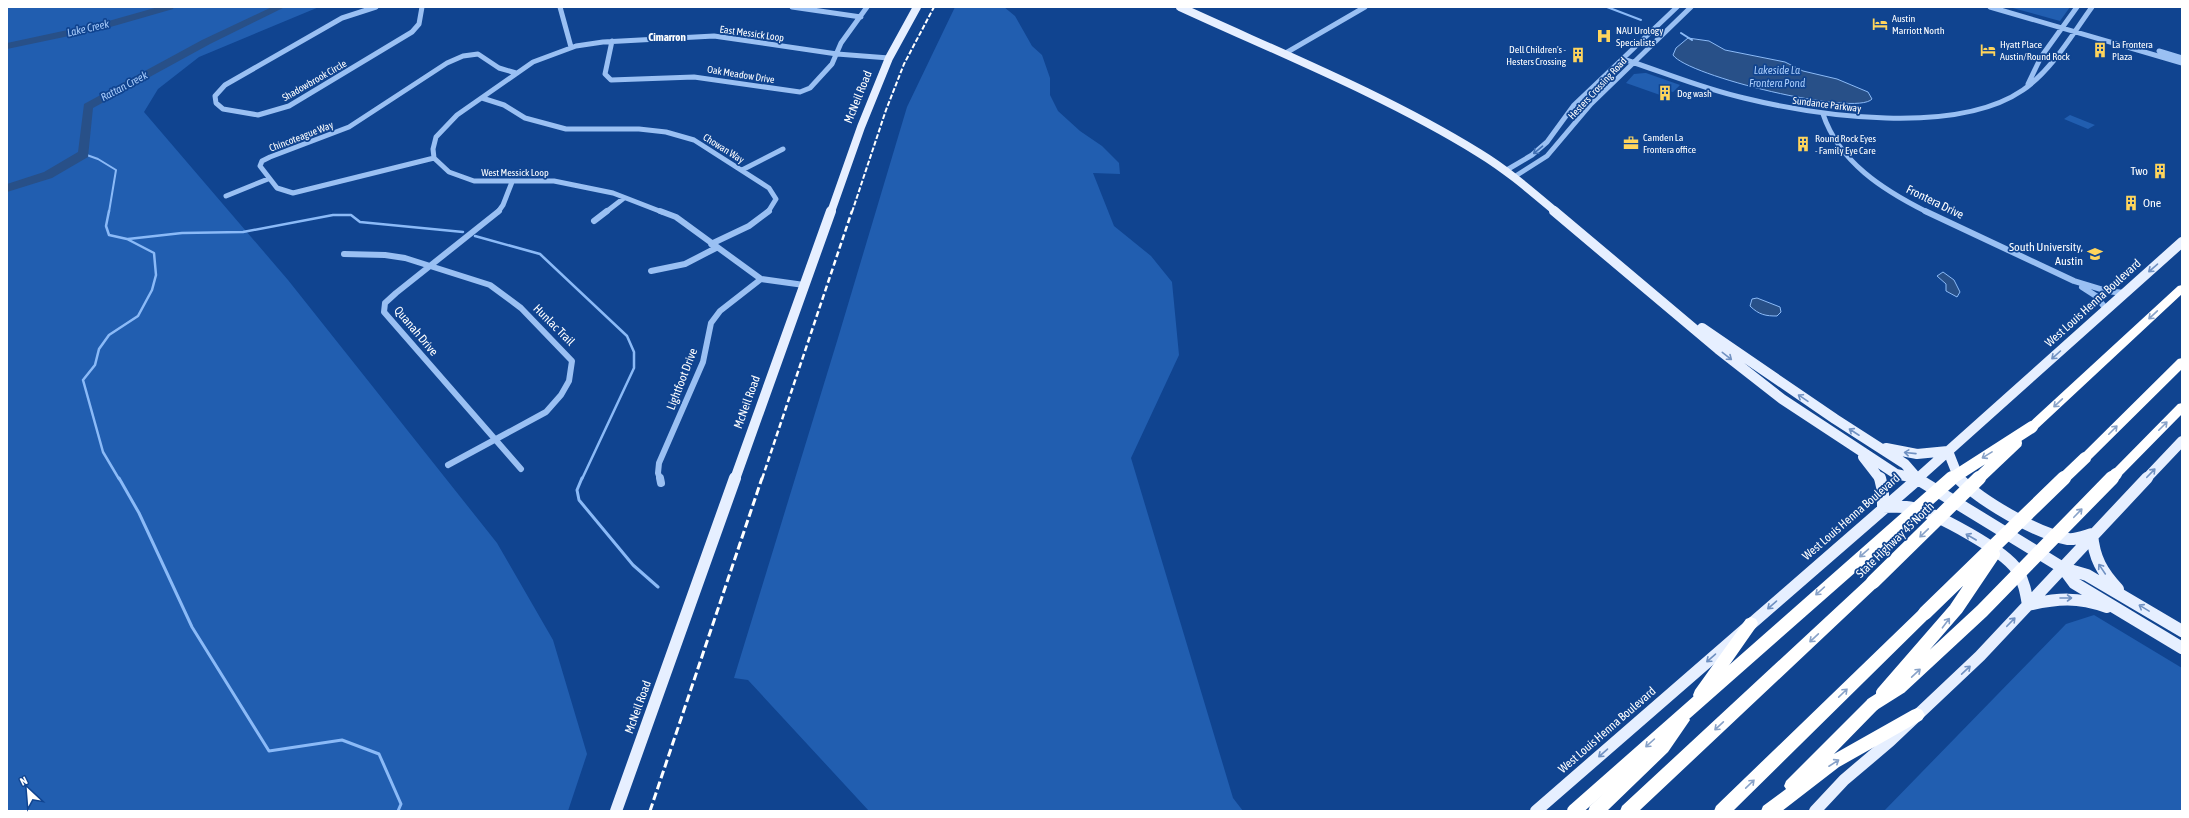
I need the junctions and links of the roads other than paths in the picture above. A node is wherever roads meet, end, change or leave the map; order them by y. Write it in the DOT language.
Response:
graph roads {
  1 [pos="376,7"];
  2 [pos="422,7"];
  3 [pos="560,7"];
  4 [pos="792,7"];
  5 [pos="867,7"];
  6 [pos="917,7"];
  7 [pos="1182,7"];
  8 [pos="1365,7"];
  9 [pos="1677,7"];
  10 [pos="1691,7"];
  11 [pos="1990,7"];
  12 [pos="2006,7"];
  13 [pos="2077,7"];
  14 [pos="2092,7"];
  15 [pos="861,17"];
  16 [pos="2064,26"];
  17 [pos="2076,30"];
  18 [pos="612,41"];
  19 [pos="572,47"];
  20 [pos="837,54"];
  21 [pos="1284,54"];
  22 [pos="889,58"];
  23 [pos="2182,58"];
  24 [pos="1623,59"];
  25 [pos="1633,62"];
  26 [pos="2182,63"];
  27 [pos="516,73"];
  28 [pos="2028,84"];
  29 [pos="482,98"];
  30 [pos="1822,114"];
  31 [pos="1563,121"];
  32 [pos="1558,146"];
  33 [pos="783,149"];
  34 [pos="434,158"];
  35 [pos="742,170"];
  36 [pos="1505,171"];
  37 [pos="1514,177"];
  38 [pos="268,179"];
  39 [pos="512,182"];
  40 [pos="226,196"];
  41 [pos="624,198"];
  42 [pos="594,221"];
  43 [pos="2182,242"];
  44 [pos="714,246"];
  45 [pos="344,254"];
  46 [pos="430,266"];
  47 [pos="651,271"];
  48 [pos="2065,277"];
  49 [pos="761,279"];
  50 [pos="804,284"];
  51 [pos="2182,288"];
  52 [pos="2124,293"];
  53 [pos="2106,309"];
  54 [pos="1676,312"];
  55 [pos="2182,362"];
  56 [pos="2182,407"];
  57 [pos="2032,427"];
  58 [pos="496,440"];
  59 [pos="2182,441"];
  60 [pos="1873,444"];
  61 [pos="1854,447"];
  62 [pos="1948,452"];
  63 [pos="448,465"];
  64 [pos="520,469"];
  65 [pos="1918,479"];
  66 [pos="661,483"];
  67 [pos="1883,507"];
  68 [pos="2092,534"];
  69 [pos="1997,546"];
  70 [pos="2062,568"];
  71 [pos="2126,597"];
  72 [pos="2028,606"];
  73 [pos="2125,613"];
  74 [pos="1751,623"];
  75 [pos="2182,631"];
  76 [pos="2182,648"];
  77 [pos="1873,704"];
  78 [pos="1916,715"];
  79 [pos="616,811"];
  80 [pos="1536,811"];
  81 [pos="1574,811"];
  82 [pos="1596,811"];
  83 [pos="1628,811"];
  84 [pos="1722,811"];
  85 [pos="1768,811"];
  86 [pos="1815,811"];
  1 -- 2 [label="street, Shadowbrook Circle"];
  3 -- 19 [label="street"];
  4 -- 15 [label="street"];
  5 -- 15 [label="street, Oak Meadow Drive"];
  6 -- 22 [label="main road, McNeil Road"];
  7 -- 21 [label="main road"];
  8 -- 21 [label="street"];
  9 -- 24 [label="street, Hesters Crossing Road"];
  10 -- 25 [label="street, Hesters Crossing Road"];
  11 -- 16 [label="street"];
  12 -- 16 [label="street"];
  13 -- 16 [label="street, Sundance Parkway"];
  14 -- 17 [label="street, Sundance Parkway"];
  15 -- 20 [label="street, Oak Meadow Drive"];
  16 -- 17 [label="street"];
  16 -- 28 [label="street, Sundance Parkway"];
  17 -- 23 [label="street"];
  17 -- 26 [label="street"];
  17 -- 28 [label="street, Sundance Parkway"];
  18 -- 19 [label="street"];
  18 -- 20 [label="street, East Messick Loop"];
  18 -- 20 [label="street, Oak Meadow Drive"];
  19 -- 27 [label="street"];
  20 -- 22 [label="street, East Messick Loop"];
  21 -- 36 [label="main road"];
  22 -- 50 [label="main road, McNeil Road"];
  24 -- 25 [label="street, Sundance Parkway"];
  24 -- 31 [label="street, Hesters Crossing Road"];
  25 -- 30 [label="street, Sundance Parkway"];
  25 -- 32 [label="street, Hesters Crossing Road"];
  27 -- 29 [label="street"];
  27 -- 38 [label="street, Chincoteague Way"];
  28 -- 30 [label="street, Sundance Parkway"];
  29 -- 34 [label="street"];
  29 -- 35 [label="street, Chowan Way"];
  30 -- 48 [label="street, Frontera Drive"];
  31 -- 32 [label="street"];
  31 -- 36 [label="street, Hesters Crossing Road, one-way"];
  32 -- 37 [label="street, Hesters Crossing Road"];
  33 -- 35 [label="street"];
  34 -- 38 [label="street"];
  34 -- 39 [label="street, West Messick Loop"];
  35 -- 44 [label="street, Chowan Way"];
  36 -- 37 [label="main road"];
  37 -- 54 [label="main road"];
  38 -- 40 [label="street"];
  39 -- 41 [label="street, West Messick Loop"];
  39 -- 46 [label="street, Quanah Drive"];
  41 -- 42 [label="street"];
  41 -- 44 [label="street, West Messick Loop"];
  43 -- 52 [label="main road, West Louis Henna Boulevard, one-way"];
  44 -- 47 [label="street"];
  44 -- 49 [label="street, West Messick Loop"];
  45 -- 46 [label="street, Hunlac Trail"];
  46 -- 58 [label="street, Quanah Drive"];
  46 -- 58 [label="street, Hunlac Trail"];
  48 -- 52 [label="street"];
  48 -- 53 [label="street"];
  49 -- 50 [label="street, West Messick Loop"];
  49 -- 66 [label="street, Lightfoot Drive"];
  50 -- 79 [label="main road, McNeil Road"];
  51 -- 57 [label="highway, State Highway 45 North, one-way"];
  52 -- 53 [label="main road, West Louis Henna Boulevard"];
  53 -- 62 [label="main road, West Louis Henna Boulevard, one-way"];
  60 -- 54 [label="main road, one-way"];
  54 -- 61 [label="main road, one-way"];
  69 -- 55 [label="highway, one-way, bridge"];
  77 -- 56 [label="highway, one-way, bridge"];
  57 -- 81 [label="highway, one-way, bridge"];
  57 -- 83 [label="highway, State Highway 45 North, one-way, bridge"];
  58 -- 63 [label="street, Hunlac Trail"];
  58 -- 64 [label="street, Quanah Drive"];
  68 -- 59 [label="main road, one-way"];
  62 -- 60 [label="main road, one-way"];
  60 -- 65 [label="main road"];
  61 -- 65 [label="main road"];
  61 -- 67 [label="main road"];
  62 -- 65 [label="main road, West Louis Henna Boulevard"];
  62 -- 68 [label="main road"];
  65 -- 67 [label="main road, West Louis Henna Boulevard"];
  65 -- 70 [label="main road"];
  72 -- 67 [label="main road, one-way"];
  67 -- 74 [label="main road, West Louis Henna Boulevard, one-way"];
  68 -- 70 [label="main road"];
  71 -- 68 [label="main road, one-way"];
  77 -- 69 [label="highway, one-way, bridge"];
  84 -- 69 [label="highway, one-way, bridge"];
  70 -- 71 [label="main road"];
  70 -- 72 [label="main road"];
  70 -- 73 [label="main road"];
  75 -- 71 [label="main road, one-way"];
  72 -- 73 [label="main road, one-way"];
  78 -- 72 [label="main road, one-way"];
  73 -- 76 [label="main road"];
  74 -- 80 [label="main road, West Louis Henna Boulevard, one-way"];
  74 -- 82 [label="highway"];
  77 -- 85 [label="highway"];
  85 -- 78 [label="highway, one-way"];
  78 -- 86 [label="main road"];
}
